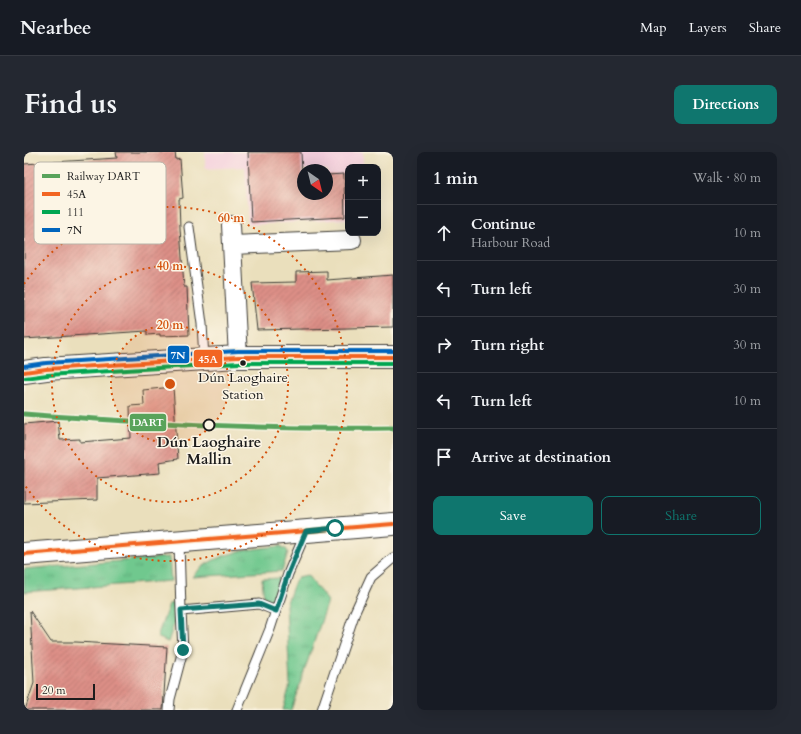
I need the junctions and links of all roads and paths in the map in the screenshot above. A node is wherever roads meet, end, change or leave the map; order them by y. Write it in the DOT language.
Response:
graph roads {
  1 [pos="231,225"];
  2 [pos="189,227"];
  3 [pos="352,240"];
  4 [pos="233,245"];
  5 [pos="238,357"];
  6 [pos="393,357"];
  7 [pos="204,359"];
  8 [pos="24,372"];
  9 [pos="393,524"];
  10 [pos="306,531"];
  11 [pos="179,542"];
  12 [pos="24,554"];
  13 [pos="393,558"];
  14 [pos="181,610"];
  15 [pos="276,611"];
  16 [pos="169,710"];
  17 [pos="237,710"];
  18 [pos="322,710"];
  1 -- 4 [label="street"];
  2 -- 7 [label="lane"];
  3 -- 4 [label="street"];
  4 -- 5 [label="street"];
  5 -- 6 [label="main road"];
  5 -- 7 [label="main road"];
  7 -- 8 [label="main road"];
  9 -- 10 [label="main road"];
  10 -- 11 [label="main road"];
  10 -- 15 [label="lane"];
  11 -- 12 [label="main road"];
  11 -- 14 [label="lane"];
  13 -- 18 [label="lane"];
  14 -- 15 [label="lane"];
  14 -- 16 [label="lane"];
  15 -- 17 [label="lane"];
}
